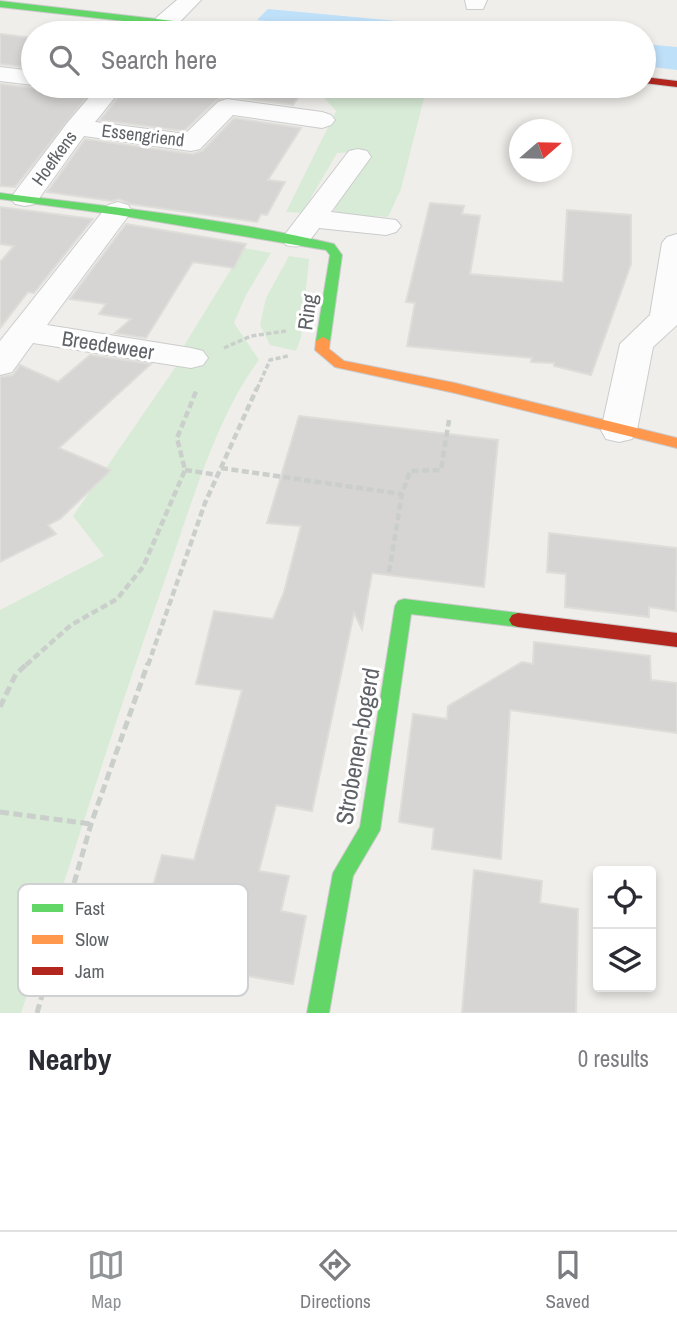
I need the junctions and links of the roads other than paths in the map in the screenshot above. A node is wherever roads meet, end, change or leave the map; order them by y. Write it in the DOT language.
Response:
graph roads {
  1 [pos="190,0"];
  2 [pos="0,4"];
  3 [pos="114,21"];
  4 [pos="168,21"];
  5 [pos="0,74"];
  6 [pos="21,77"];
  7 [pos="656,81"];
  8 [pos="677,84"];
  9 [pos="98,98"];
  10 [pos="322,120"];
  11 [pos="77,127"];
  12 [pos="358,157"];
  13 [pos="12,197"];
  14 [pos="118,211"];
  15 [pos="386,226"];
  16 [pos="304,229"];
  17 [pos="677,243"];
  18 [pos="26,332"];
  19 [pos="0,364"];
  20 [pos="203,364"];
  21 [pos="619,430"];
  22 [pos="677,443"];
  23 [pos="677,640"];
  24 [pos="318,1013"];
  1 -- 4 [label="street"];
  2 -- 3 [label="street"];
  5 -- 6 [label="street"];
  7 -- 8 [label="street"];
  9 -- 11 [label="street, Hoefkens"];
  10 -- 11 [label="street, Essengriend"];
  11 -- 13 [label="street, Hoefkens"];
  12 -- 16 [label="street"];
  13 -- 14 [label="street, Ring"];
  14 -- 16 [label="street, Ring"];
  14 -- 18 [label="street, Breedeweer"];
  15 -- 16 [label="street"];
  16 -- 21 [label="street, Ring"];
  17 -- 21 [label="street"];
  18 -- 19 [label="street, Breedeweer"];
  18 -- 20 [label="street, Breedeweer"];
  21 -- 22 [label="street, Ring"];
  23 -- 24 [label="street, Strobenen-bogerd"];
}
